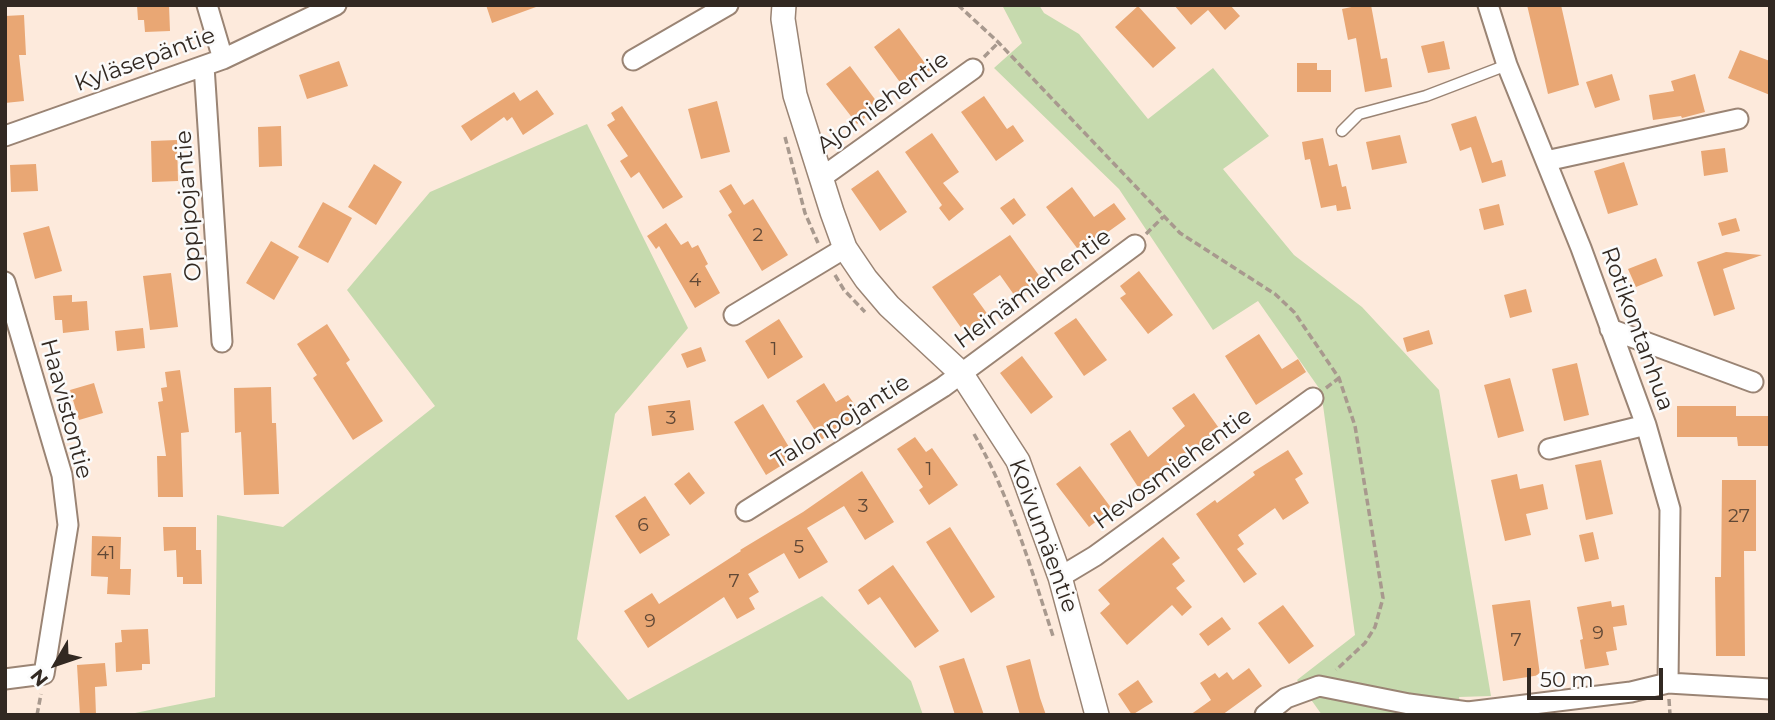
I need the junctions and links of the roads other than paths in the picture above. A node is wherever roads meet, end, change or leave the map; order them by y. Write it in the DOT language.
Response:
graph roads {
  1 [pos="207,5"];
  2 [pos="336,5"];
  3 [pos="728,5"];
  4 [pos="784,5"];
  5 [pos="1488,5"];
  6 [pos="223,59"];
  7 [pos="633,60"];
  8 [pos="1507,65"];
  9 [pos="204,66"];
  10 [pos="973,69"];
  11 [pos="1738,119"];
  12 [pos="1342,131"];
  13 [pos="5,136"];
  14 [pos="1546,161"];
  15 [pos="821,178"];
  16 [pos="1135,245"];
  17 [pos="845,248"];
  18 [pos="5,282"];
  19 [pos="734,315"];
  20 [pos="1610,329"];
  21 [pos="222,342"];
  22 [pos="961,373"];
  23 [pos="1753,382"];
  24 [pos="1313,398"];
  25 [pos="1646,425"];
  26 [pos="1549,449"];
  27 [pos="746,511"];
  28 [pos="1060,577"];
  29 [pos="5,679"];
  30 [pos="1668,683"];
  31 [pos="1770,689"];
  32 [pos="1097,715"];
  33 [pos="1265,715"];
  1 -- 6 [label="street"];
  2 -- 6 [label="street, Kyläsepäntie"];
  3 -- 7 [label="street"];
  4 -- 15 [label="street, Koivumäentie"];
  5 -- 8 [label="street, Rotikontanhua"];
  6 -- 9 [label="street, Kyläsepäntie"];
  8 -- 12 [label="lane"];
  8 -- 14 [label="street, Rotikontanhua"];
  9 -- 13 [label="street, Kyläsepäntie"];
  9 -- 21 [label="street, Oppipojantie"];
  10 -- 15 [label="street, Ajomiehentie"];
  11 -- 14 [label="street"];
  14 -- 20 [label="street, Rotikontanhua"];
  15 -- 17 [label="street, Koivumäentie"];
  16 -- 22 [label="street, Heinämiehentie"];
  17 -- 19 [label="street"];
  17 -- 22 [label="street, Koivumäentie"];
  18 -- 29 [label="street, Haavistontie"];
  20 -- 23 [label="street"];
  20 -- 25 [label="street, Rotikontanhua"];
  22 -- 27 [label="street, Talonpojantie"];
  22 -- 28 [label="street, Koivumäentie"];
  24 -- 28 [label="street, Hevosmiehentie"];
  25 -- 26 [label="street"];
  25 -- 30 [label="street, Rotikontanhua"];
  28 -- 32 [label="street, Koivumäentie"];
  30 -- 31 [label="street"];
  30 -- 33 [label="street"];
}
